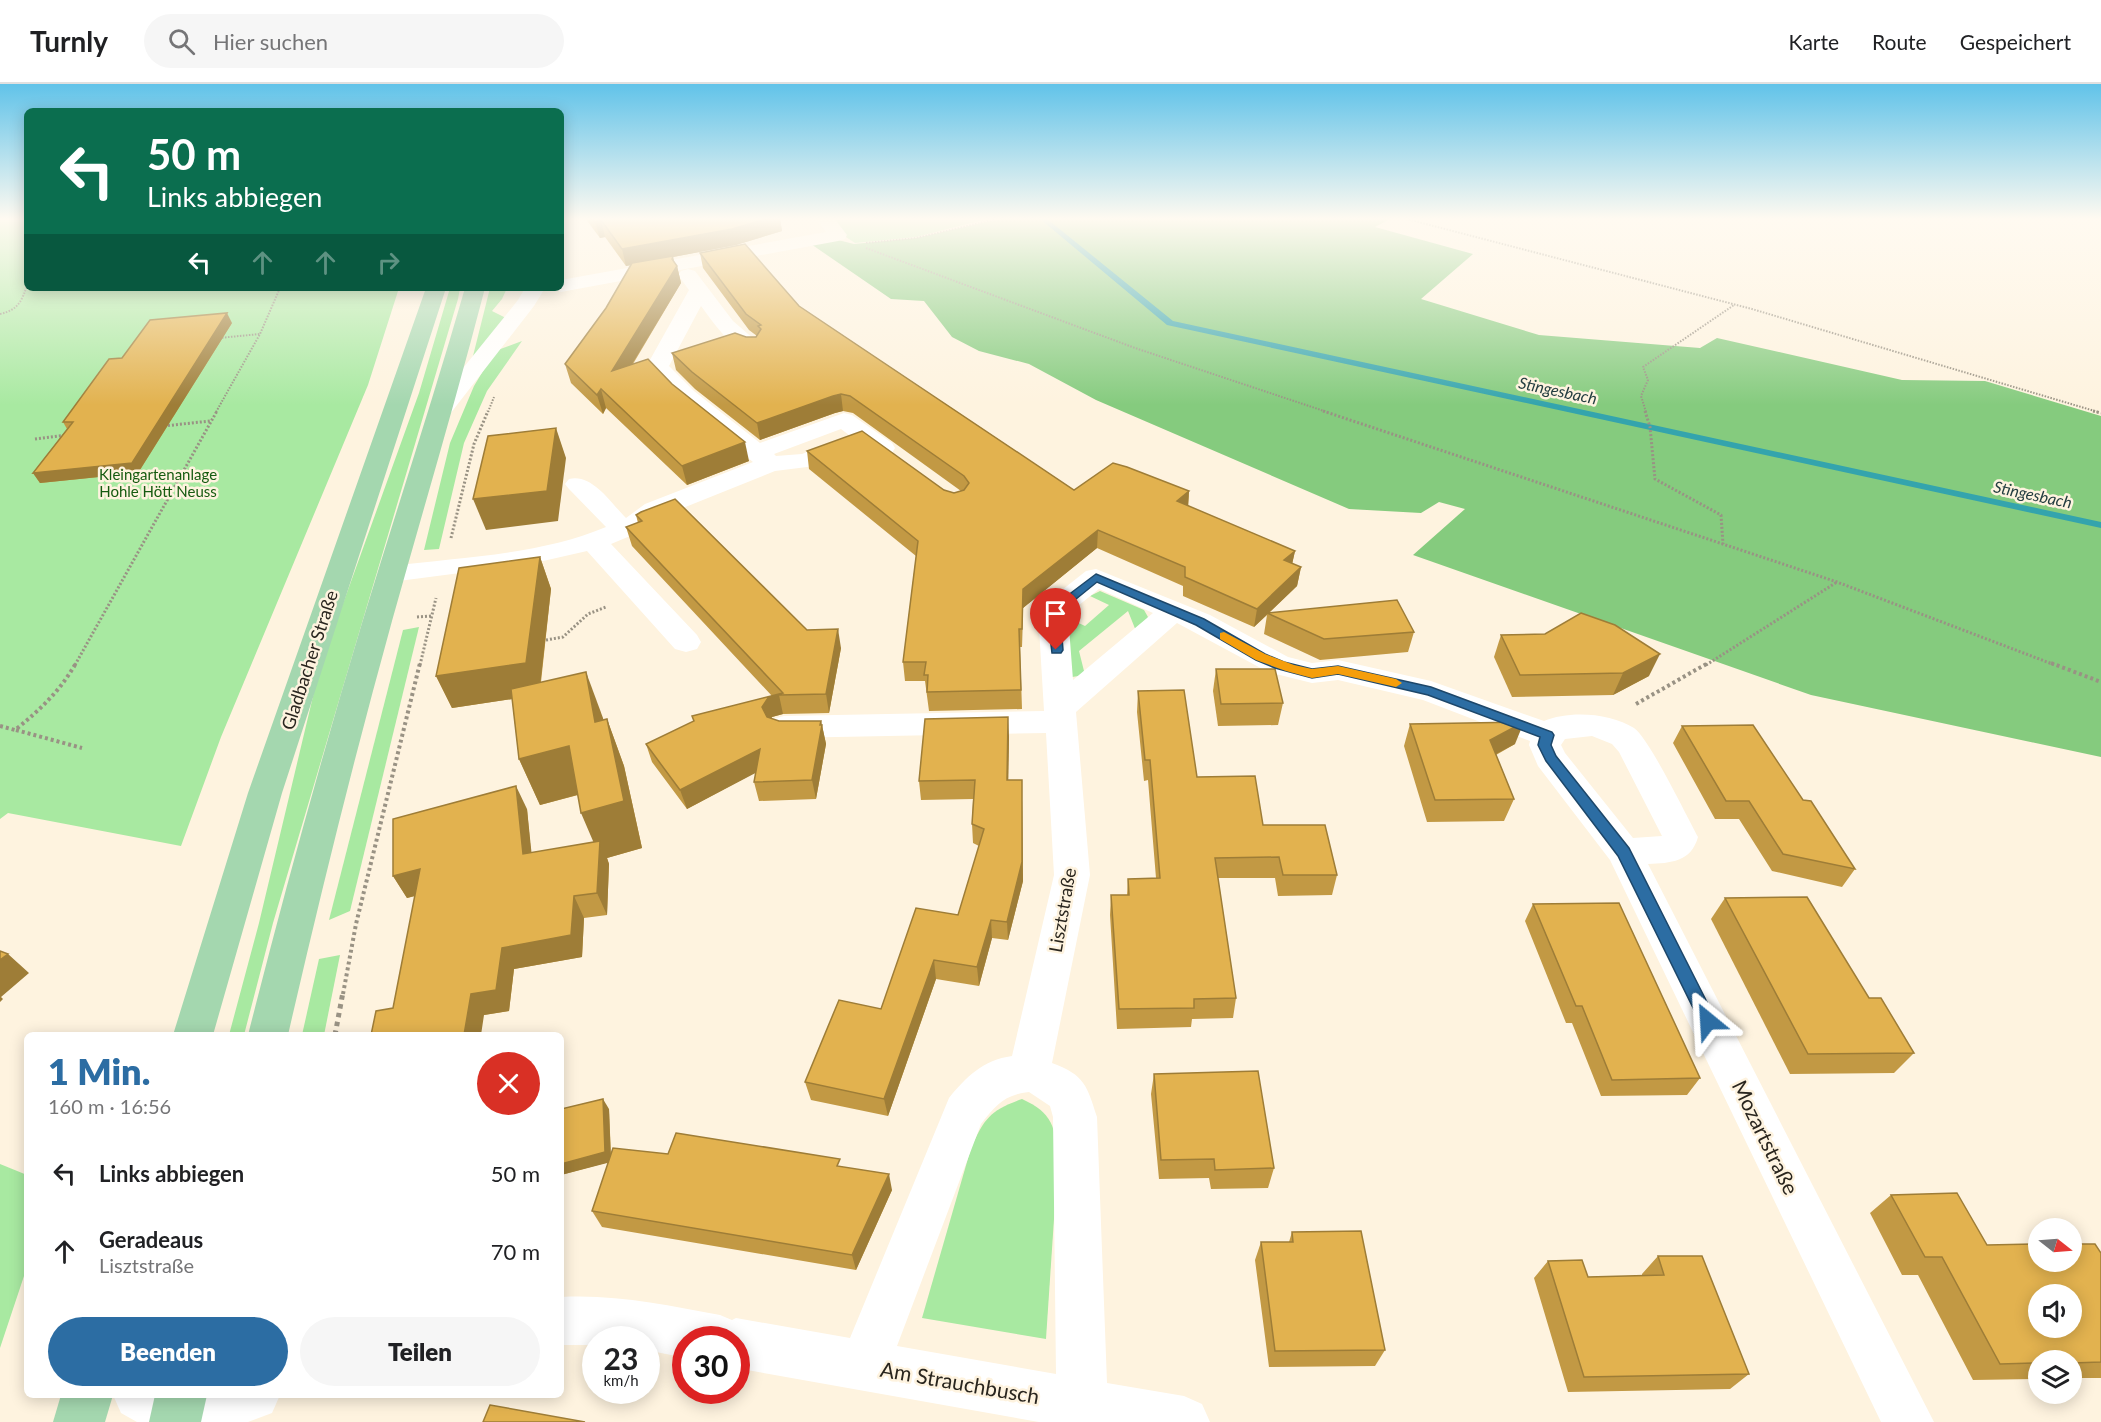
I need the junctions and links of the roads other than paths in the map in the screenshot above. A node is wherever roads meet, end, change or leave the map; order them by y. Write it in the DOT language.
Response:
graph roads {
  1 [pos="591,280"];
  2 [pos="693,280"];
  3 [pos="564,285"];
  4 [pos="700,289"];
  5 [pos="435,291"];
  6 [pos="474,291"];
  7 [pos="536,291"];
  8 [pos="751,346"];
  9 [pos="442,409"];
  10 [pos="764,458"];
  11 [pos="903,462"];
  12 [pos="578,484"];
  13 [pos="623,530"];
  14 [pos="593,541"];
  15 [pos="391,574"];
  16 [pos="1173,610"];
  17 [pos="686,642"];
  18 [pos="1061,715"];
  19 [pos="784,727"];
  20 [pos="1548,735"];
  21 [pos="1624,852"];
  22 [pos="194,1032"];
  23 [pos="269,1032"];
  24 [pos="1029,1073"];
  25 [pos="564,1321"];
  26 [pos="672,1331"];
  27 [pos="750,1346"];
  28 [pos="864,1366"];
  29 [pos="86,1398"];
  30 [pos="232,1398"];
  31 [pos="1082,1403"];
  32 [pos="168,1407"];
  33 [pos="1167,1420"];
  34 [pos="80,1422"];
  35 [pos="1908,1422"];
  1 -- 3 [label="street"];
  2 -- 4 [label="street"];
  4 -- 8 [label="street"];
  4 -- 10 [label="street"];
  5 -- 22 [label="main road, Gladbacher Straße"];
  6 -- 9 [label="main road"];
  7 -- 9 [label="street"];
  9 -- 15 [label="main road"];
  10 -- 11 [label="street"];
  10 -- 13 [label="street"];
  12 -- 13 [label="street"];
  13 -- 14 [label="street"];
  14 -- 15 [label="street"];
  14 -- 17 [label="street"];
  15 -- 23 [label="main road"];
  16 -- 18 [label="street"];
  16 -- 18 [label="street, Lisztstraße"];
  16 -- 20 [label="street"];
  18 -- 19 [label="street"];
  18 -- 24 [label="street, Lisztstraße"];
  20 -- 21 [label="street, Mozartstraße"];
  20 -- 21 [label="street"];
  21 -- 35 [label="street, Mozartstraße"];
  24 -- 28 [label="street"];
  24 -- 31 [label="street"];
  25 -- 26 [label="street"];
  27 -- 28 [label="street, Am Strauchbusch"];
  28 -- 31 [label="street, Am Strauchbusch"];
  29 -- 34 [label="main road"];
  30 -- 32 [label="street"];
  31 -- 33 [label="street, Am Strauchbusch"];
}
